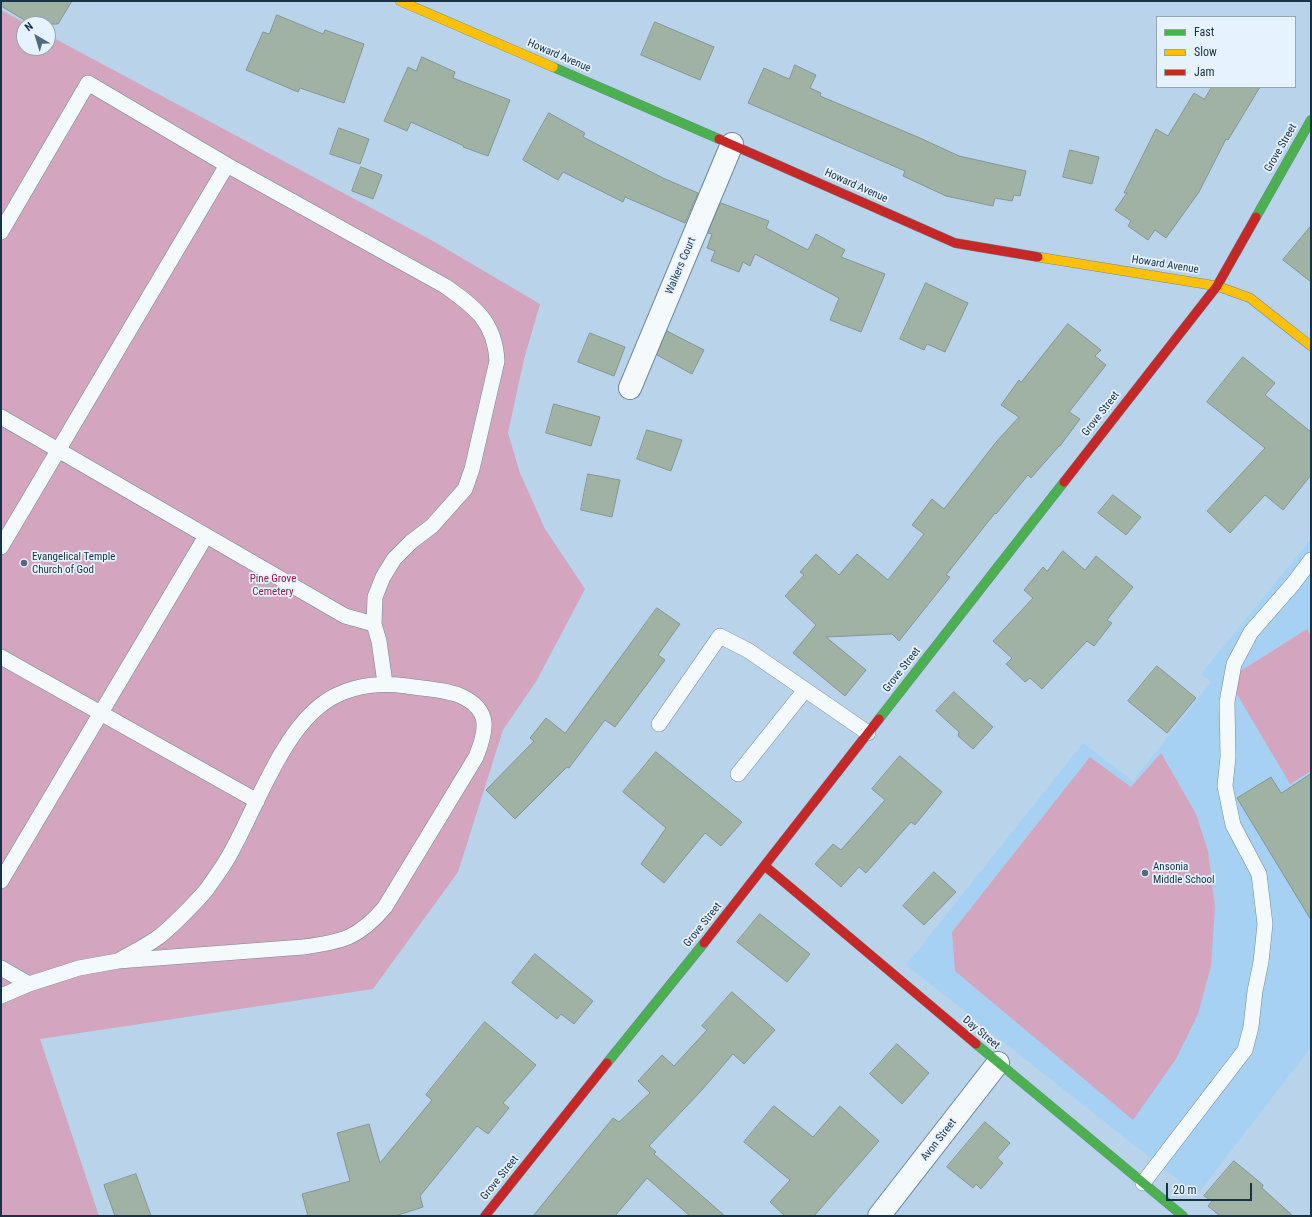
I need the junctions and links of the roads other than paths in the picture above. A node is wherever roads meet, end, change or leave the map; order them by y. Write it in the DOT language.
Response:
graph roads {
  1 [pos="400,1"];
  2 [pos="1311,120"];
  3 [pos="732,144"];
  4 [pos="227,164"];
  5 [pos="1,232"];
  6 [pos="1217,286"];
  7 [pos="1311,346"];
  8 [pos="630,388"];
  9 [pos="1,417"];
  10 [pos="58,450"];
  11 [pos="206,536"];
  12 [pos="1,547"];
  13 [pos="1311,560"];
  14 [pos="374,624"];
  15 [pos="1,657"];
  16 [pos="385,683"];
  17 [pos="805,690"];
  18 [pos="101,713"];
  19 [pos="659,724"];
  20 [pos="868,734"];
  21 [pos="738,774"];
  22 [pos="257,801"];
  23 [pos="765,866"];
  24 [pos="1,881"];
  25 [pos="118,961"];
  26 [pos="1,968"];
  27 [pos="29,984"];
  28 [pos="1,996"];
  29 [pos="998,1063"];
  30 [pos="1143,1183"];
  31 [pos="485,1216"];
  32 [pos="879,1216"];
  33 [pos="1183,1216"];
  1 -- 3 [label="street, Howard Avenue"];
  2 -- 6 [label="street, Grove Street"];
  3 -- 6 [label="street, Howard Avenue"];
  3 -- 8 [label="street, Walkers Court"];
  4 -- 5 [label="lane"];
  4 -- 10 [label="lane"];
  4 -- 14 [label="lane"];
  6 -- 7 [label="street, Howard Avenue"];
  6 -- 20 [label="street, Grove Street"];
  9 -- 10 [label="lane"];
  10 -- 11 [label="lane"];
  10 -- 12 [label="lane"];
  11 -- 14 [label="lane"];
  11 -- 18 [label="lane"];
  13 -- 30 [label="lane"];
  14 -- 16 [label="lane"];
  15 -- 18 [label="lane"];
  16 -- 22 [label="lane"];
  16 -- 25 [label="lane"];
  17 -- 19 [label="lane"];
  17 -- 20 [label="lane"];
  17 -- 21 [label="lane"];
  18 -- 22 [label="lane"];
  18 -- 24 [label="lane"];
  20 -- 23 [label="street, Grove Street"];
  22 -- 25 [label="lane"];
  23 -- 29 [label="street, Day Street"];
  23 -- 31 [label="street, Grove Street"];
  25 -- 27 [label="lane"];
  26 -- 27 [label="lane"];
  27 -- 28 [label="lane"];
  29 -- 30 [label="street, Day Street"];
  29 -- 32 [label="street, Avon Street"];
  30 -- 33 [label="street, Day Street"];
}
